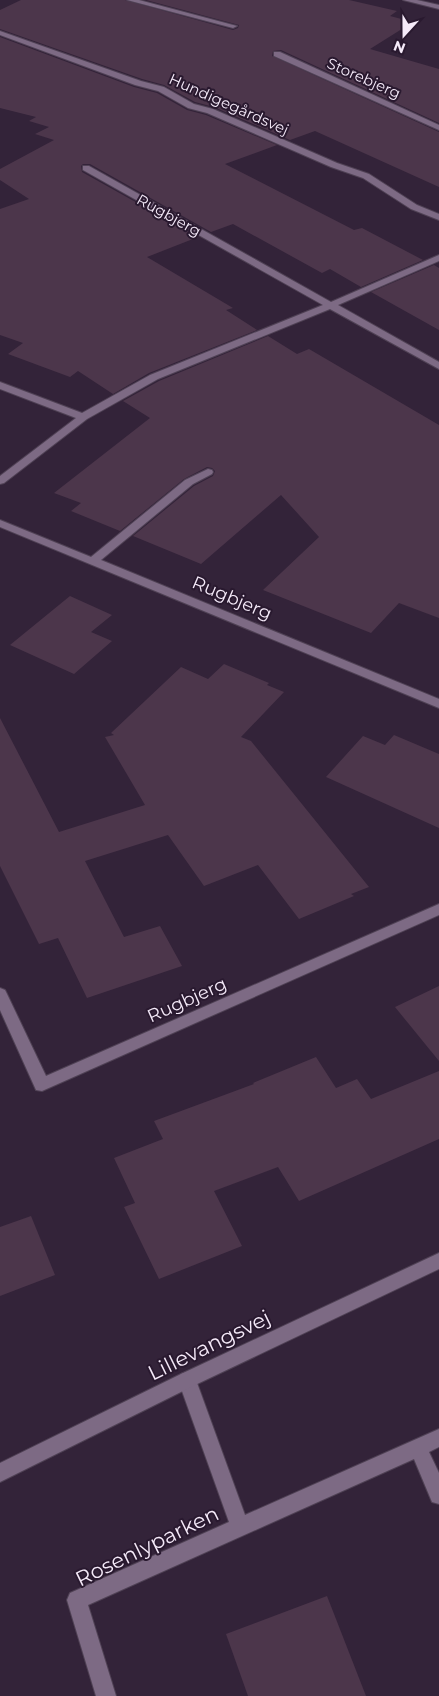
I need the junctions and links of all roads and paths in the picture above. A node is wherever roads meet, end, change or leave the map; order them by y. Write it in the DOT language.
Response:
graph roads {
  1 [pos="131,0"];
  2 [pos="407,0"];
  3 [pos="439,8"];
  4 [pos="233,26"];
  5 [pos="0,33"];
  6 [pos="277,54"];
  7 [pos="439,128"];
  8 [pos="86,168"];
  9 [pos="439,217"];
  10 [pos="439,258"];
  11 [pos="331,305"];
  12 [pos="439,366"];
  13 [pos="0,385"];
  14 [pos="83,417"];
  15 [pos="208,472"];
  16 [pos="0,481"];
  17 [pos="0,523"];
  18 [pos="93,560"];
  19 [pos="439,704"];
  20 [pos="439,909"];
  21 [pos="0,994"];
  22 [pos="439,1262"];
  23 [pos="187,1380"];
  24 [pos="439,1438"];
  25 [pos="418,1447"];
  26 [pos="0,1473"];
  27 [pos="439,1495"];
  28 [pos="240,1528"];
  29 [pos="106,1696"];
  1 -- 4 [label="street"];
  2 -- 3 [label="street"];
  5 -- 9 [label="street, Hundigegårdsvej"];
  6 -- 7 [label="street, Storebjerg"];
  8 -- 11 [label="street, Rugbjerg"];
  10 -- 11 [label="street"];
  11 -- 12 [label="street, Rugbjerg"];
  11 -- 14 [label="street"];
  13 -- 14 [label="street"];
  14 -- 16 [label="street"];
  15 -- 18 [label="street"];
  17 -- 18 [label="street, Rugbjerg"];
  18 -- 19 [label="street, Rugbjerg"];
  20 -- 21 [label="street, Rugbjerg"];
  22 -- 23 [label="street, Lillevangsvej"];
  23 -- 26 [label="street, Lillevangsvej"];
  23 -- 28 [label="street, Rosenlyparken"];
  24 -- 25 [label="street, Rosenlyparken"];
  25 -- 27 [label="street"];
  25 -- 28 [label="street, Rosenlyparken"];
  28 -- 29 [label="street, Rosenlyparken"];
}
